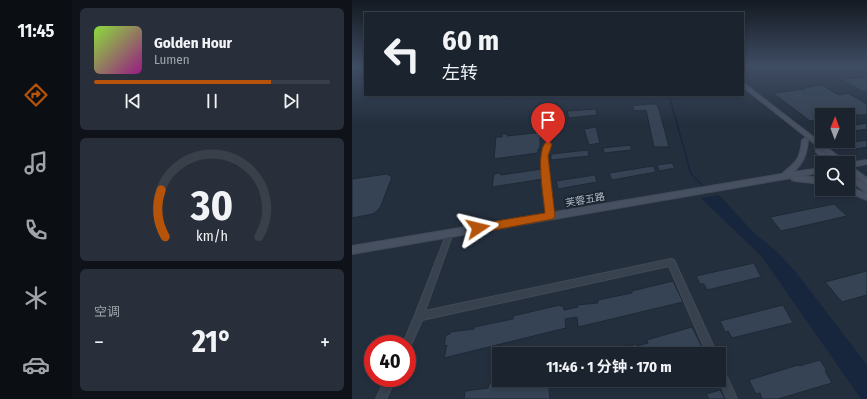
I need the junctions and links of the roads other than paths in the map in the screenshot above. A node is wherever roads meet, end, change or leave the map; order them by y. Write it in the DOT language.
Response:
graph roads {
  1 [pos="744,86"];
  2 [pos="744,91"];
  3 [pos="805,140"];
  4 [pos="548,144"];
  5 [pos="825,156"];
  6 [pos="834,156"];
  7 [pos="867,162"];
  8 [pos="855,165"];
  9 [pos="815,171"];
  10 [pos="855,172"];
  11 [pos="783,177"];
  12 [pos="815,180"];
  13 [pos="855,181"];
  14 [pos="867,182"];
  15 [pos="867,190"];
  16 [pos="855,192"];
  17 [pos="867,197"];
  18 [pos="550,216"];
  19 [pos="450,233"];
  20 [pos="352,250"];
  21 [pos="419,316"];
  22 [pos="410,335"];
  23 [pos="709,347"];
  24 [pos="726,385"];
  25 [pos="387,387"];
  26 [pos="381,399"];
  27 [pos="732,399"];
  1 -- 6 [label="main road"];
  2 -- 3 [label="main road"];
  3 -- 5 [label="main road"];
  3 -- 11 [label="main road"];
  4 -- 18 [label="lane"];
  7 -- 8 [label="main road"];
  9 -- 11 [label="main road, 芙蓉五路"];
  10 -- 14 [label="main road"];
  11 -- 12 [label="main road"];
  11 -- 18 [label="main road, 芙蓉五路"];
  13 -- 15 [label="main road"];
  16 -- 17 [label="main road"];
  18 -- 19 [label="main road, 芙蓉五路"];
  19 -- 20 [label="main road, 芙蓉五路"];
  19 -- 21 [label="street"];
  21 -- 22 [label="street"];
  21 -- 23 [label="street"];
  24 -- 27 [label="street"];
  25 -- 26 [label="street"];
}
